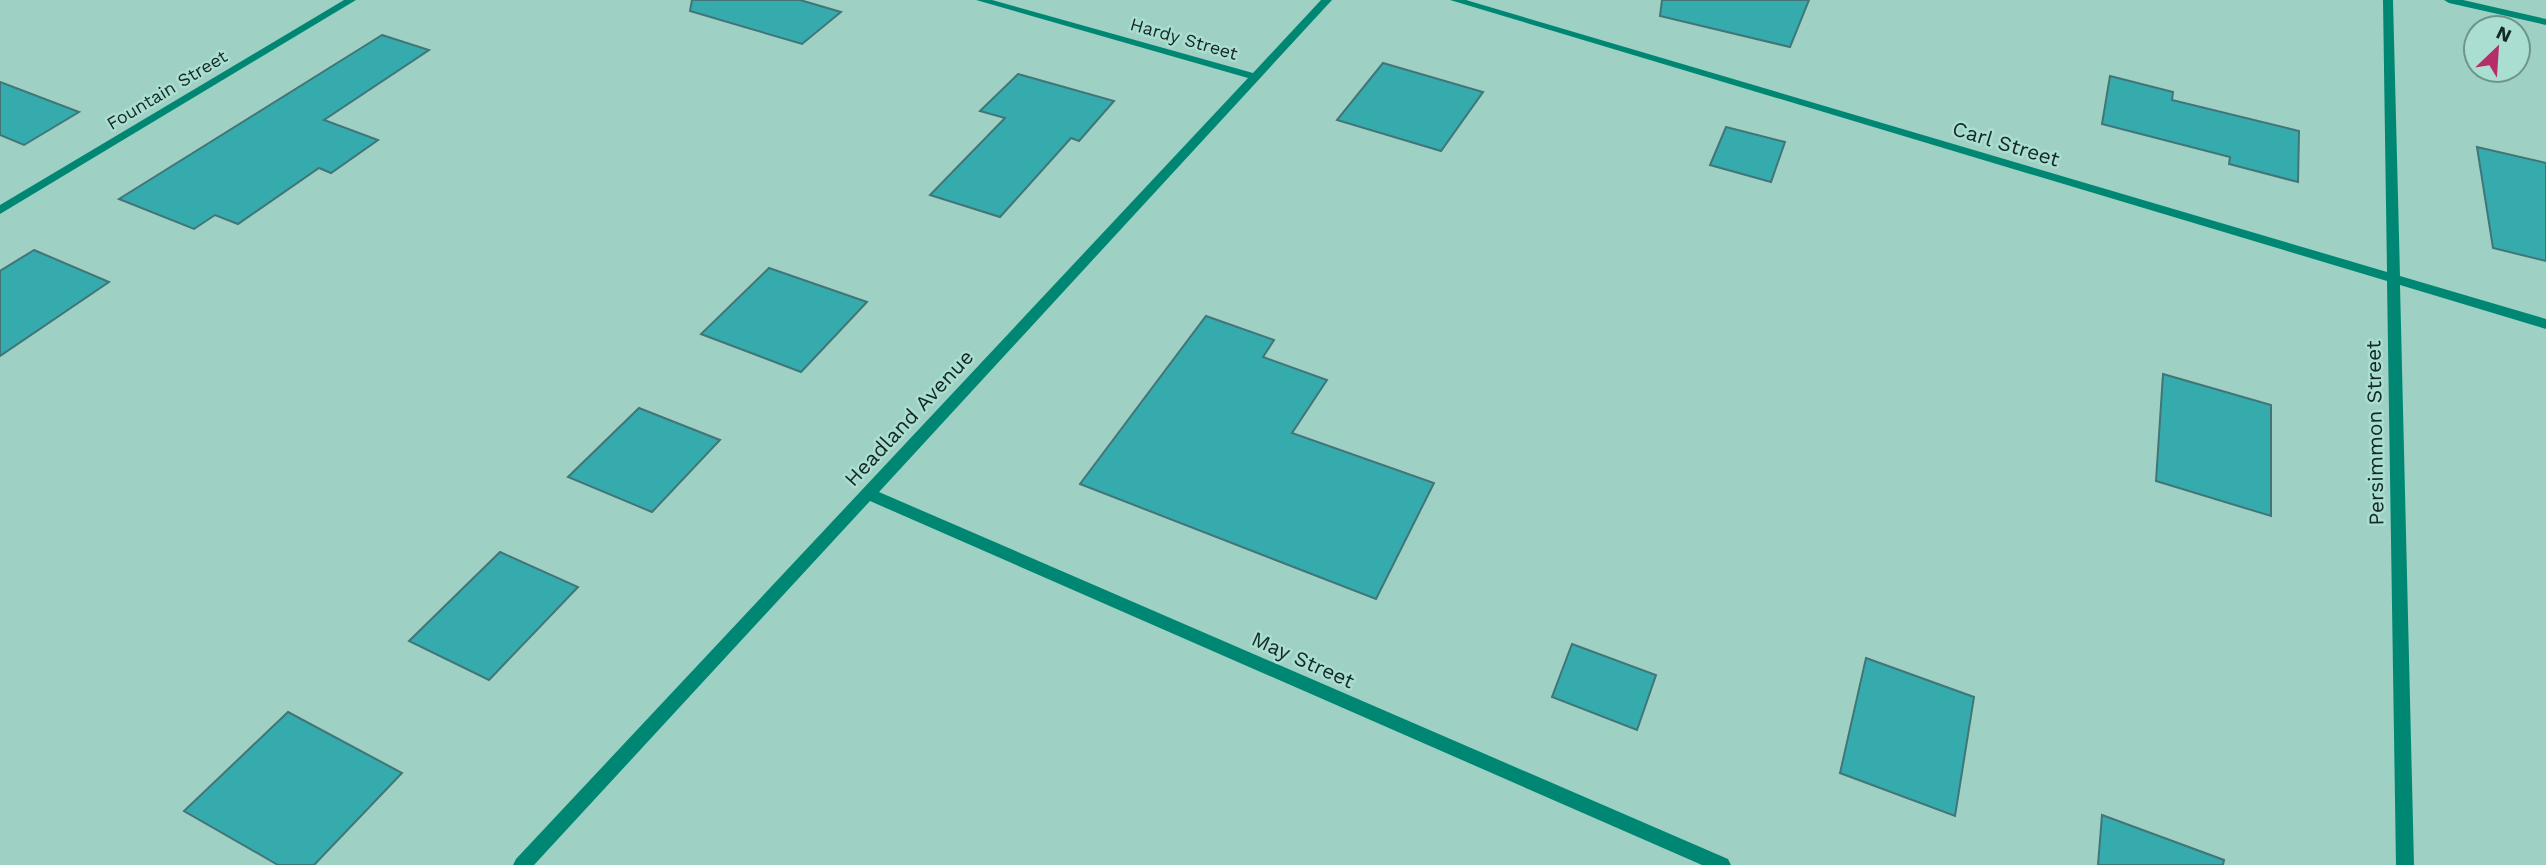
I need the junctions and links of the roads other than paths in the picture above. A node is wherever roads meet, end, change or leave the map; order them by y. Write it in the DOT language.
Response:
graph roads {
  1 [pos="351,0"];
  2 [pos="981,0"];
  3 [pos="1327,0"];
  4 [pos="1455,0"];
  5 [pos="2388,0"];
  6 [pos="2449,0"];
  7 [pos="2546,22"];
  8 [pos="1255,77"];
  9 [pos="0,210"];
  10 [pos="2393,279"];
  11 [pos="2546,324"];
  12 [pos="867,493"];
  13 [pos="522,865"];
  14 [pos="1722,865"];
  15 [pos="2405,865"];
  1 -- 9 [label="street, Fountain Street"];
  2 -- 8 [label="street, Hardy Street"];
  3 -- 8 [label="street, Headland Avenue"];
  4 -- 10 [label="street, Carl Street"];
  5 -- 10 [label="street, Persimmon Street"];
  6 -- 7 [label="street"];
  8 -- 12 [label="street, Headland Avenue"];
  10 -- 11 [label="street, Carl Street"];
  10 -- 15 [label="street, Persimmon Street"];
  12 -- 13 [label="street, Headland Avenue"];
  12 -- 14 [label="street, May Street"];
}
